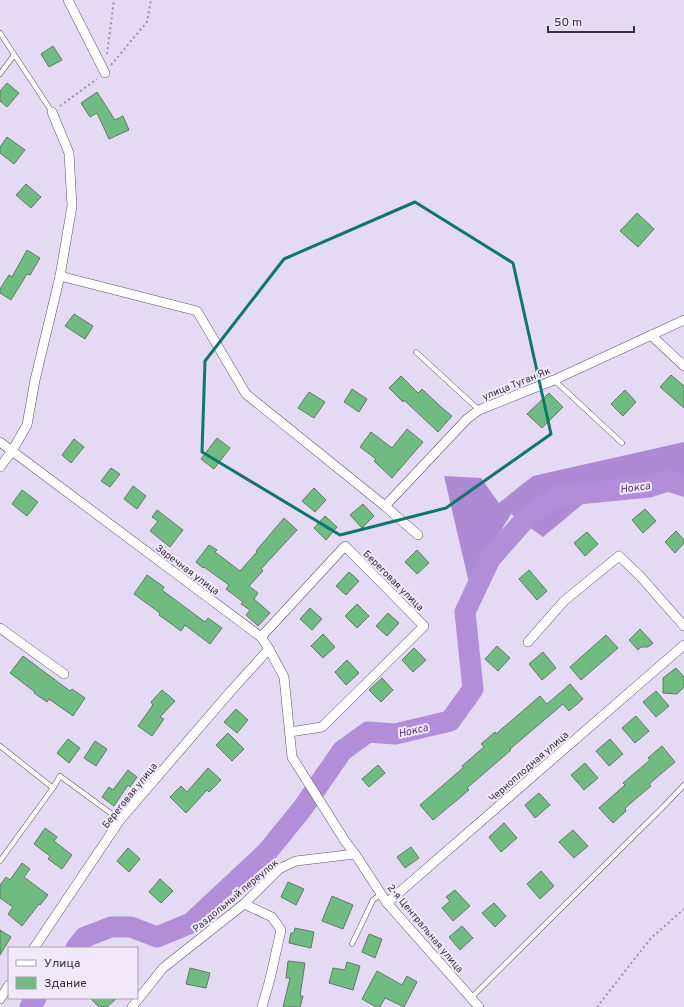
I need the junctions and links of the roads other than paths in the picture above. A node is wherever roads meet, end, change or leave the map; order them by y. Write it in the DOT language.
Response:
graph roads {
  1 [pos="68,0"];
  2 [pos="0,33"];
  3 [pos="14,55"];
  4 [pos="104,73"];
  5 [pos="0,74"];
  6 [pos="52,112"];
  7 [pos="60,276"];
  8 [pos="684,320"];
  9 [pos="651,335"];
  10 [pos="416,352"];
  11 [pos="684,366"];
  12 [pos="554,380"];
  13 [pos="479,410"];
  14 [pos="0,442"];
  15 [pos="622,443"];
  16 [pos="12,451"];
  17 [pos="0,467"];
  18 [pos="385,506"];
  19 [pos="418,536"];
  20 [pos="684,626"];
  21 [pos="0,628"];
  22 [pos="261,637"];
  23 [pos="528,642"];
  24 [pos="684,645"];
  25 [pos="269,649"];
  26 [pos="64,674"];
  27 [pos="290,732"];
  28 [pos="0,746"];
  29 [pos="292,757"];
  30 [pos="684,785"];
  31 [pos="53,788"];
  32 [pos="120,820"];
  33 [pos="355,854"];
  34 [pos="0,861"];
  35 [pos="381,894"];
  36 [pos="387,903"];
  37 [pos="244,904"];
  38 [pos="352,944"];
  39 [pos="35,947"];
  40 [pos="8,987"];
  41 [pos="471,998"];
  42 [pos="0,999"];
  43 [pos="132,1007"];
  44 [pos="262,1007"];
  45 [pos="479,1007"];
  1 -- 4 [label="street"];
  2 -- 3 [label="lane"];
  3 -- 5 [label="lane"];
  3 -- 6 [label="lane"];
  6 -- 7 [label="street"];
  7 -- 16 [label="street"];
  7 -- 18 [label="street"];
  8 -- 9 [label="street, улица Туган Як"];
  9 -- 11 [label="street"];
  9 -- 12 [label="street, улица Туган Як"];
  10 -- 13 [label="lane"];
  12 -- 13 [label="street, улица Туган Як"];
  12 -- 15 [label="lane"];
  13 -- 18 [label="street, улица Туган Як"];
  14 -- 16 [label="street, Заречная улица"];
  16 -- 17 [label="street"];
  16 -- 22 [label="street, Заречная улица"];
  18 -- 19 [label="street"];
  20 -- 23 [label="street"];
  21 -- 26 [label="street"];
  22 -- 25 [label="street, Заречная улица"];
  22 -- 27 [label="street, Береговая улица"];
  24 -- 36 [label="street, Черноплодная улица"];
  25 -- 27 [label="street, Заречная улица"];
  25 -- 32 [label="street, Береговая улица"];
  27 -- 29 [label="street, Заречная улица"];
  28 -- 31 [label="lane"];
  29 -- 33 [label="street, 2-я Центральная улица"];
  30 -- 41 [label="lane"];
  31 -- 32 [label="lane"];
  31 -- 34 [label="lane"];
  32 -- 39 [label="street, Береговая улица"];
  33 -- 35 [label="street, 2-я Центральная улица"];
  33 -- 37 [label="street, Раздольный переулок"];
  35 -- 36 [label="street, 2-я Центральная улица"];
  35 -- 38 [label="lane"];
  36 -- 41 [label="street, 2-я Центральная улица"];
  37 -- 43 [label="street, Раздольный переулок"];
  37 -- 44 [label="street"];
  40 -- 42 [label="street"];
  41 -- 45 [label="street, 2-я Центральная улица"];
}
